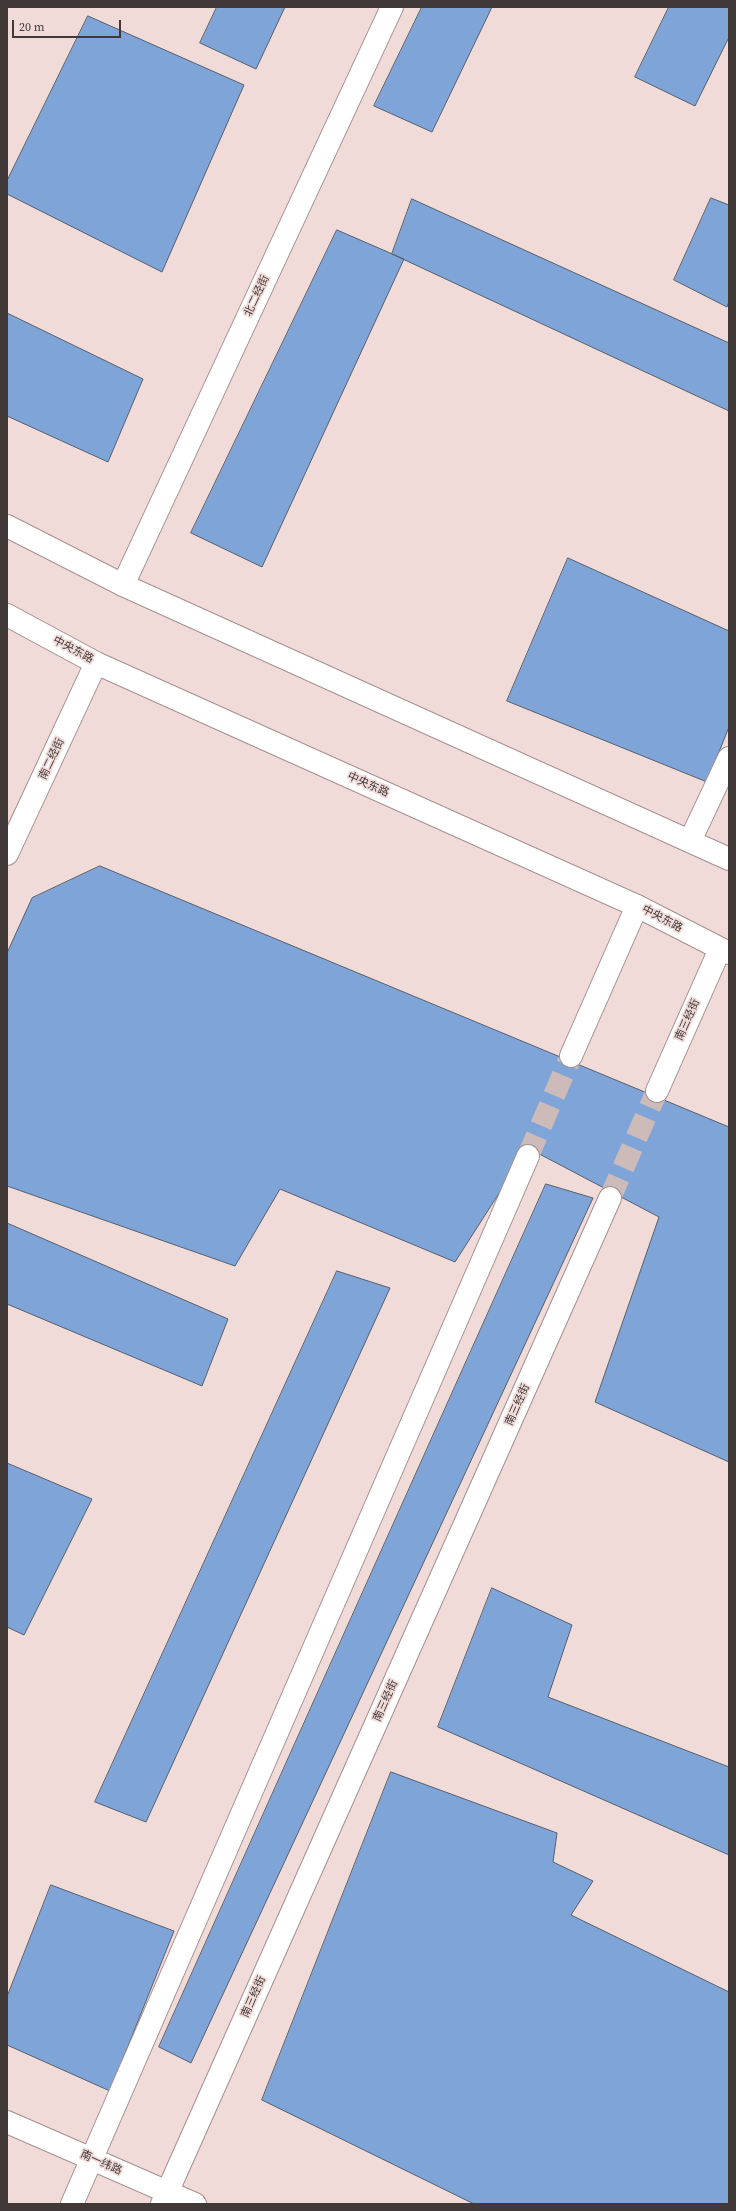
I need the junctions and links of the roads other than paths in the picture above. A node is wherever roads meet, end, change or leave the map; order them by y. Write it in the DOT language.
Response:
graph roads {
  1 [pos="392,7"];
  2 [pos="7,526"];
  3 [pos="123,585"];
  4 [pos="7,615"];
  5 [pos="96,663"];
  6 [pos="729,758"];
  7 [pos="690,841"];
  8 [pos="7,854"];
  9 [pos="729,859"];
  10 [pos="637,906"];
  11 [pos="724,951"];
  12 [pos="571,1056"];
  13 [pos="657,1091"];
  14 [pos="528,1156"];
  15 [pos="610,1198"];
  16 [pos="7,2122"];
  17 [pos="92,2160"];
  18 [pos="165,2198"];
  19 [pos="72,2204"];
  20 [pos="194,2204"];
  1 -- 3 [label="street, 北二经街"];
  2 -- 3 [label="street"];
  3 -- 7 [label="street"];
  4 -- 5 [label="street, 中央东路"];
  5 -- 8 [label="street, 南二经街"];
  5 -- 10 [label="street, 中央东路"];
  6 -- 7 [label="street"];
  7 -- 9 [label="street"];
  10 -- 11 [label="street, 中央东路"];
  10 -- 12 [label="street"];
  11 -- 13 [label="street, 南三经街"];
  14 -- 17 [label="street"];
  15 -- 18 [label="street, 南三经街"];
  16 -- 17 [label="street, 南一纬路"];
  17 -- 18 [label="street, 南一纬路"];
  17 -- 19 [label="street"];
  18 -- 20 [label="street, 南一纬路"];
}
